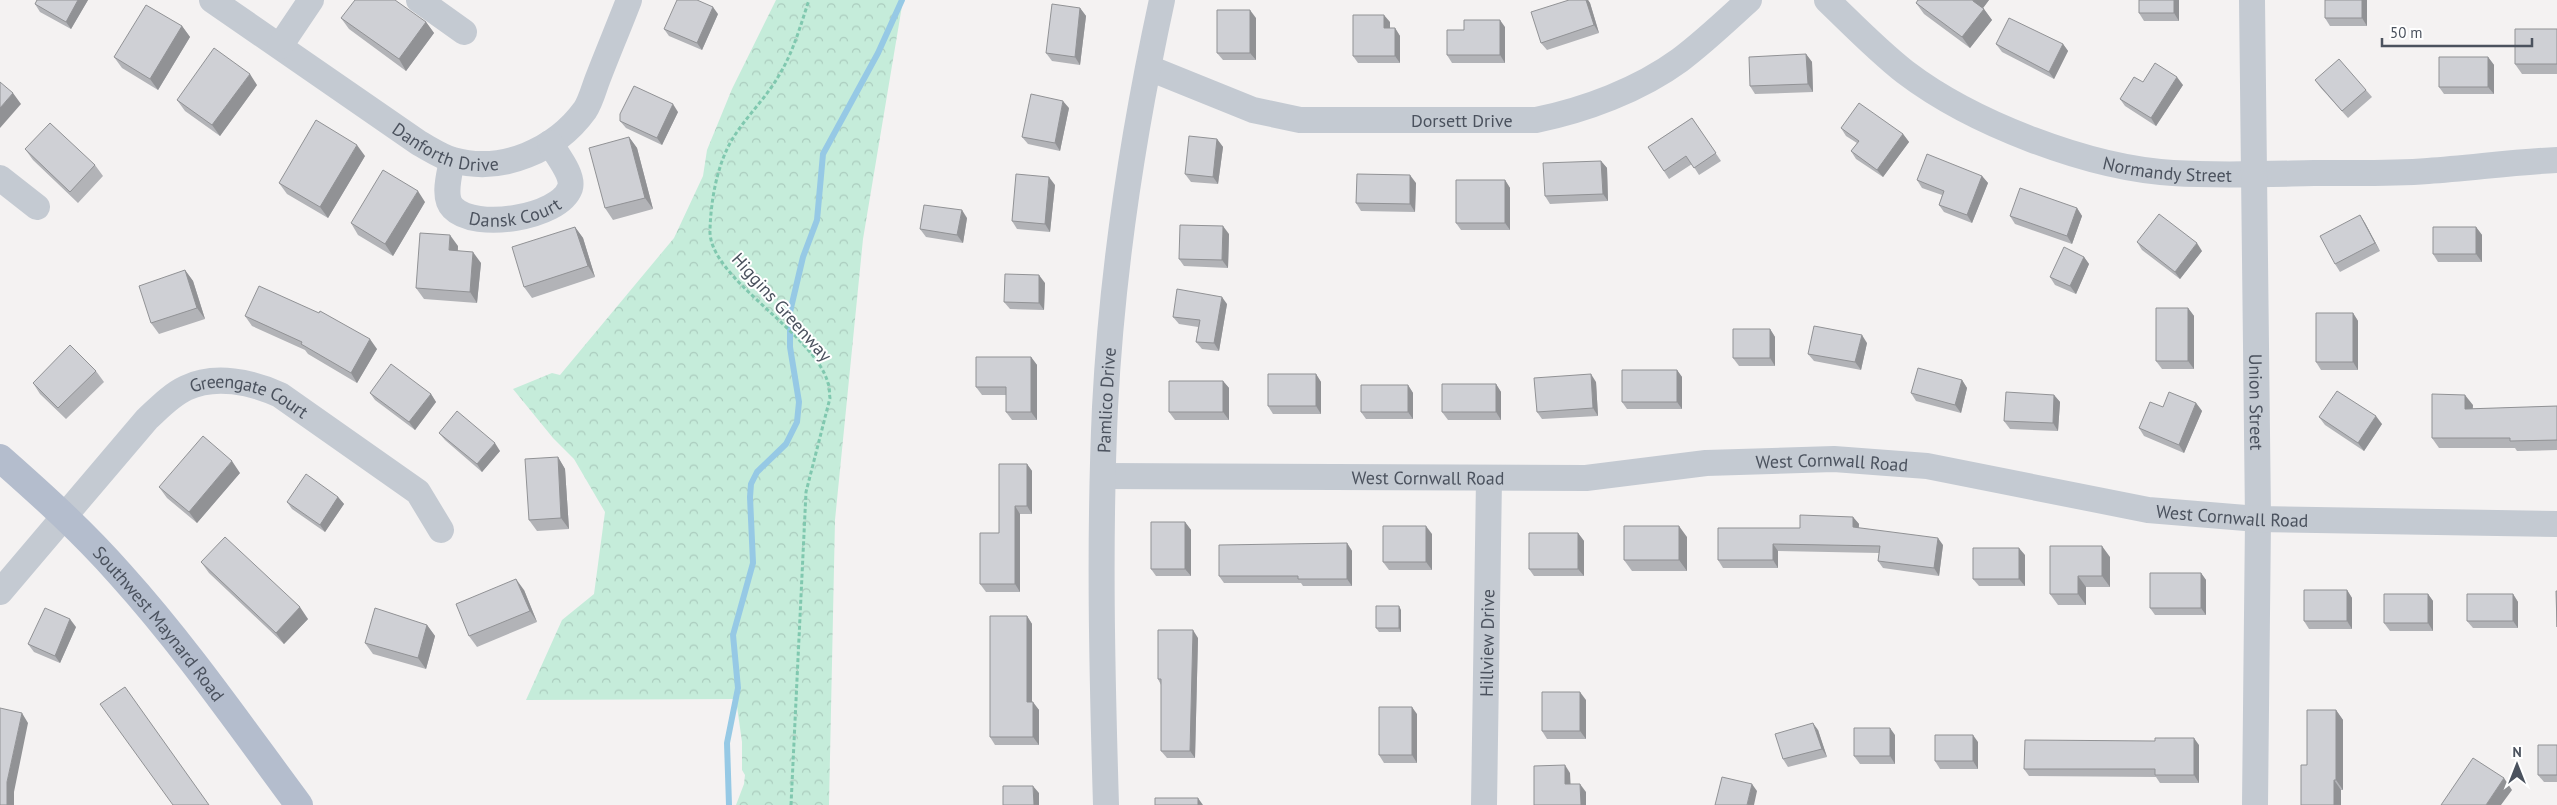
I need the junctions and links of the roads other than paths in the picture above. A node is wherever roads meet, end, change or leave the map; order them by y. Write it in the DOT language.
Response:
graph roads {
  1 [pos="212,0"];
  2 [pos="311,0"];
  3 [pos="419,0"];
  4 [pos="629,0"];
  5 [pos="1162,0"];
  6 [pos="1749,0"];
  7 [pos="1827,0"];
  8 [pos="2252,0"];
  9 [pos="464,32"];
  10 [pos="280,46"];
  11 [pos="1149,68"];
  12 [pos="550,143"];
  13 [pos="452,160"];
  14 [pos="2557,160"];
  15 [pos="2255,174"];
  16 [pos="0,178"];
  17 [pos="37,207"];
  18 [pos="0,458"];
  19 [pos="1103,476"];
  20 [pos="1489,479"];
  21 [pos="64,515"];
  22 [pos="2258,519"];
  23 [pos="2557,524"];
  24 [pos="441,530"];
  25 [pos="0,592"];
  26 [pos="299,805"];
  27 [pos="1106,805"];
  28 [pos="1484,805"];
  29 [pos="2255,805"];
  1 -- 10 [label="street, Danforth Drive"];
  2 -- 10 [label="street"];
  3 -- 9 [label="street"];
  4 -- 12 [label="street, Danforth Drive"];
  5 -- 11 [label="street, Pamlico Drive"];
  6 -- 11 [label="street, Dorsett Drive"];
  7 -- 15 [label="street, Normandy Street"];
  8 -- 15 [label="street, Union Street"];
  10 -- 13 [label="street, Danforth Drive"];
  11 -- 19 [label="street, Pamlico Drive"];
  12 -- 13 [label="street, Danforth Drive"];
  12 -- 13 [label="street, Dansk Court"];
  14 -- 15 [label="street, Normandy Street"];
  15 -- 22 [label="street, Union Street"];
  16 -- 17 [label="street"];
  18 -- 21 [label="main road, Southwest Maynard Road"];
  19 -- 20 [label="street, West Cornwall Road"];
  19 -- 27 [label="street, Pamlico Drive"];
  20 -- 22 [label="street, West Cornwall Road"];
  20 -- 28 [label="street, Hillview Drive"];
  21 -- 24 [label="street, Greengate Court"];
  21 -- 25 [label="street, Greengate Court"];
  21 -- 26 [label="main road, Southwest Maynard Road"];
  22 -- 23 [label="street, West Cornwall Road"];
  22 -- 29 [label="street, Union Street"];
}
